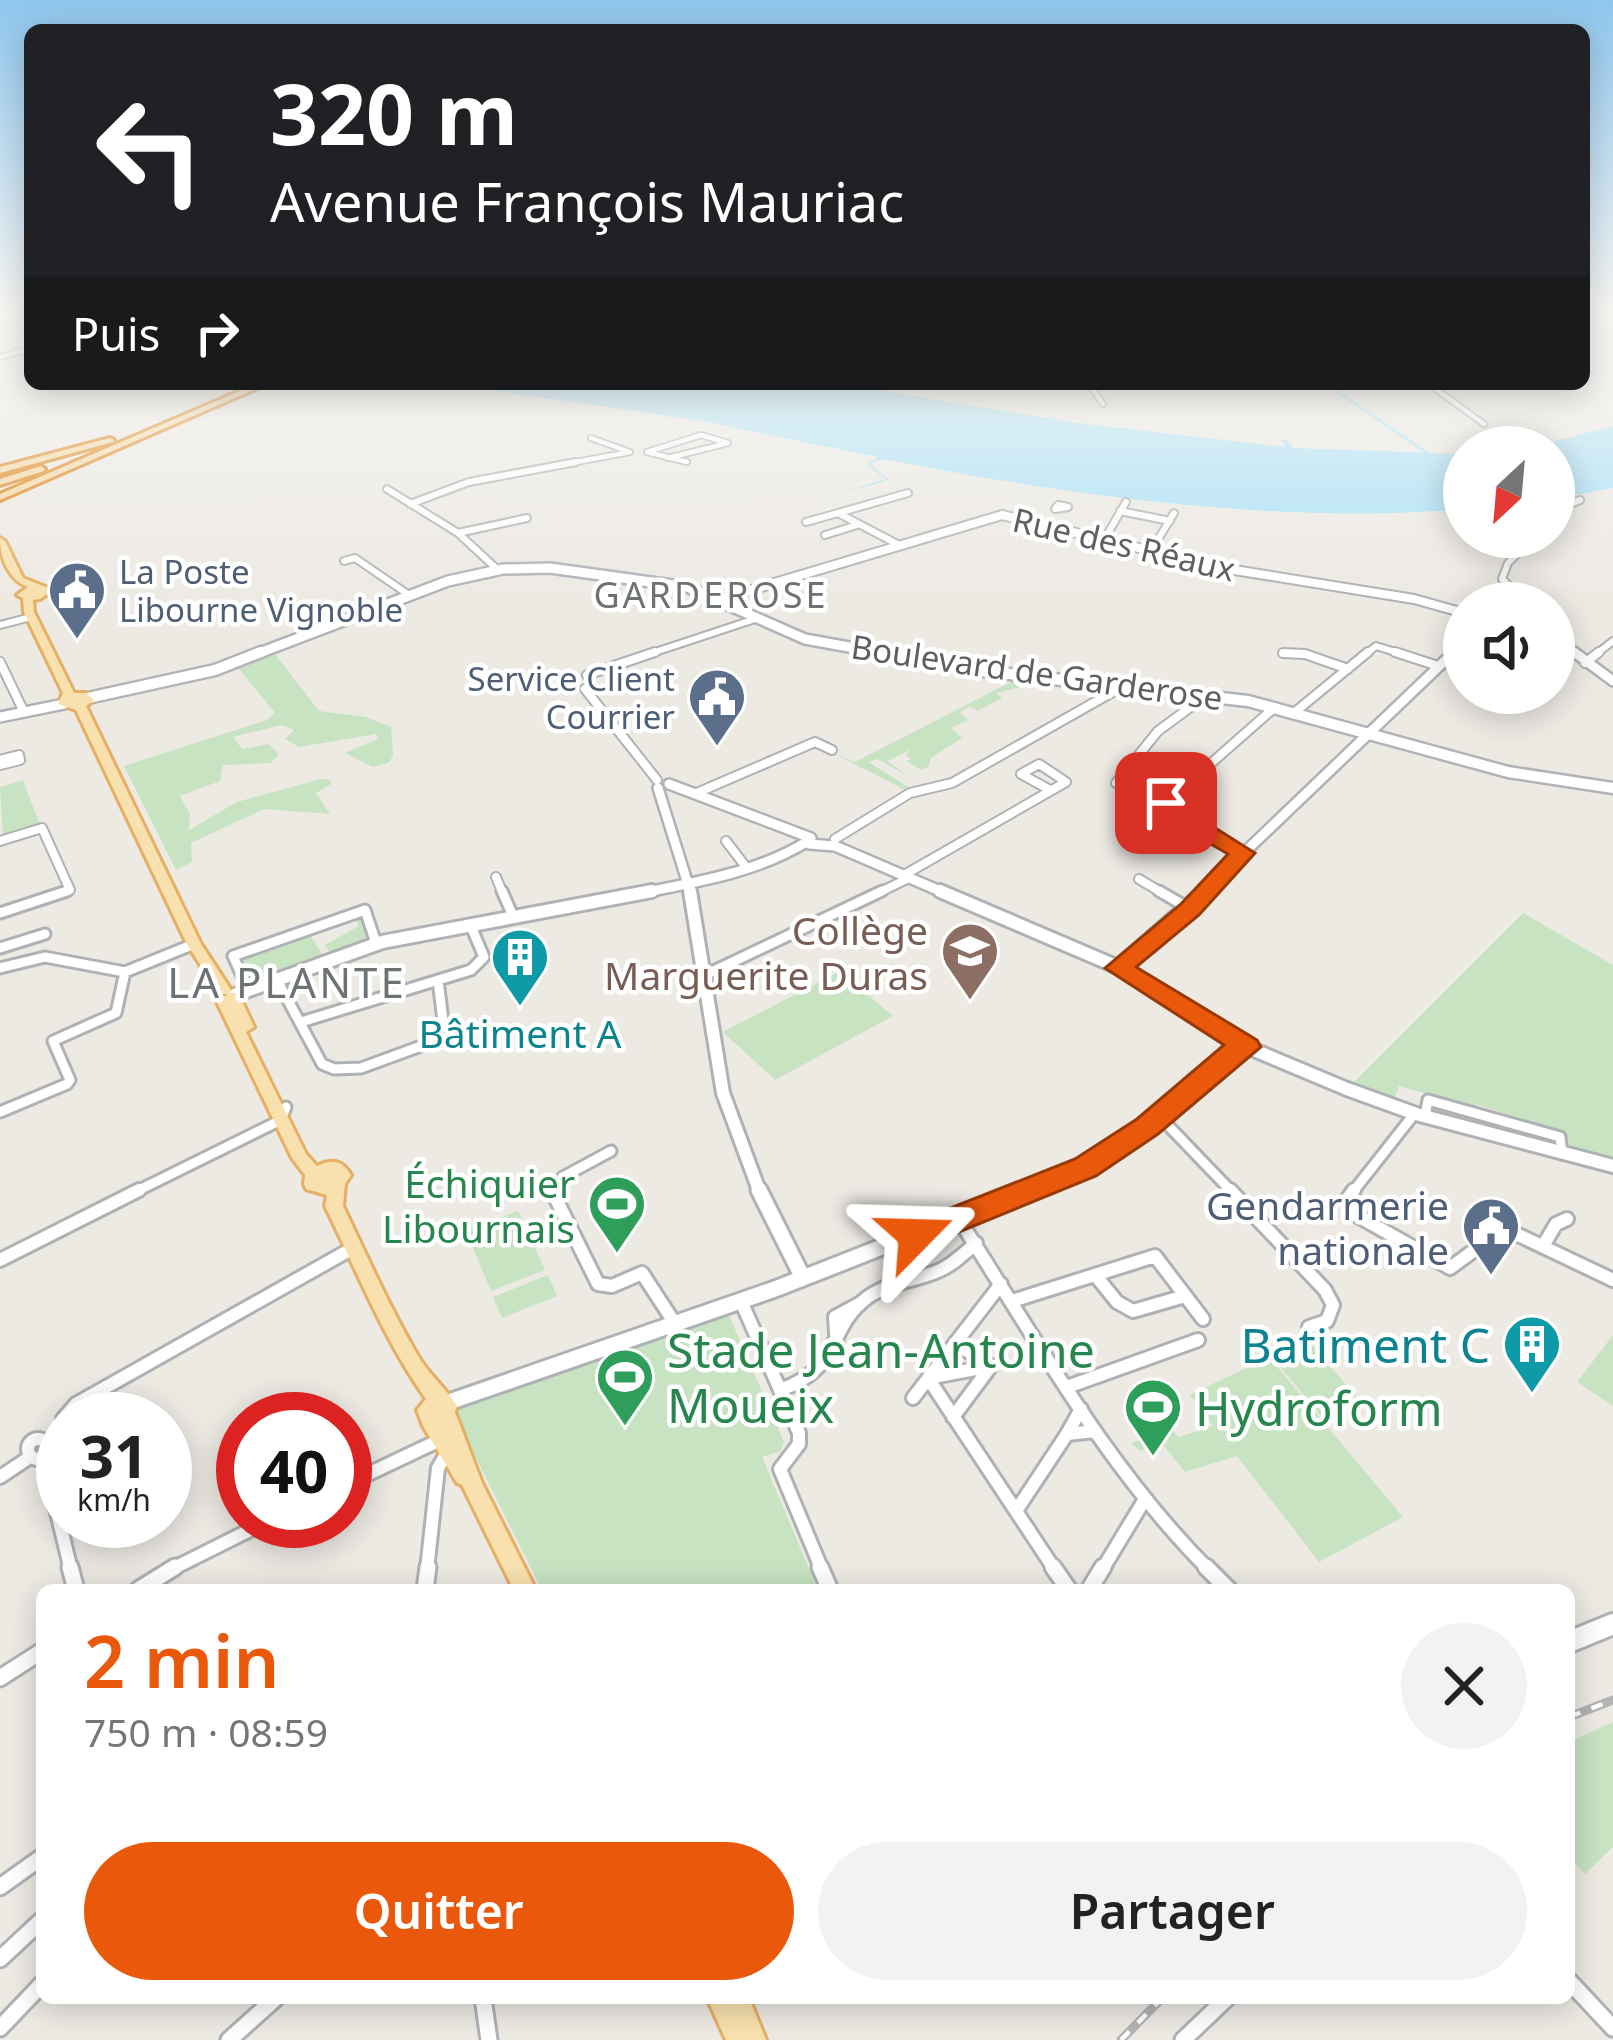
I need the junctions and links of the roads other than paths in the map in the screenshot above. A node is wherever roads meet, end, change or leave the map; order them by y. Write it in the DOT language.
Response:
graph roads {
  1 [pos="204,407"];
  2 [pos="209,407"];
  3 [pos="1461,407"];
  4 [pos="174,422"];
  5 [pos="1484,424"];
  6 [pos="591,438"];
  7 [pos="630,452"];
  8 [pos="647,452"];
  9 [pos="668,458"];
  10 [pos="687,462"];
  11 [pos="0,470"];
  12 [pos="0,482"];
  13 [pos="387,489"];
  14 [pos="908,493"];
  15 [pos="0,496"];
  16 [pos="1580,500"];
  17 [pos="1126,502"];
  18 [pos="1575,502"];
  19 [pos="410,504"];
  20 [pos="1065,511"];
  21 [pos="1120,512"];
  22 [pos="838,513"];
  23 [pos="527,518"];
  24 [pos="806,522"];
  25 [pos="857,525"];
  26 [pos="1054,528"];
  27 [pos="458,533"];
  28 [pos="825,535"];
  29 [pos="1104,540"];
  30 [pos="0,541"];
  31 [pos="899,545"];
  32 [pos="1151,550"];
  33 [pos="0,554"];
  34 [pos="344,561"];
  35 [pos="498,570"];
  36 [pos="32,593"];
  37 [pos="410,595"];
  38 [pos="721,599"];
  39 [pos="1443,608"];
  40 [pos="32,617"];
  41 [pos="755,619"];
  42 [pos="0,625"];
  43 [pos="1613,641"];
  44 [pos="1283,653"];
  45 [pos="1575,655"];
  46 [pos="0,662"];
  47 [pos="1443,662"];
  48 [pos="1585,663"];
  49 [pos="1438,666"];
  50 [pos="1348,669"];
  51 [pos="587,675"];
  52 [pos="1613,681"];
  53 [pos="1125,685"];
  54 [pos="584,689"];
  55 [pos="1207,695"];
  56 [pos="76,700"];
  57 [pos="1275,707"];
  58 [pos="22,710"];
  59 [pos="1295,712"];
  60 [pos="0,717"];
  61 [pos="1368,732"];
  62 [pos="832,750"];
  63 [pos="1116,779"];
  64 [pos="662,784"];
  65 [pos="1613,788"];
  66 [pos="1050,790"];
  67 [pos="699,792"];
  68 [pos="726,841"];
  69 [pos="810,841"];
  70 [pos="835,842"];
  71 [pos="2,845"];
  72 [pos="1243,853"];
  73 [pos="746,867"];
  74 [pos="906,876"];
  75 [pos="496,877"];
  76 [pos="1139,879"];
  77 [pos="690,886"];
  78 [pos="1190,909"];
  79 [pos="0,913"];
  80 [pos="512,916"];
  81 [pos="470,924"];
  82 [pos="45,934"];
  83 [pos="21,941"];
  84 [pos="376,943"];
  85 [pos="194,944"];
  86 [pos="0,948"];
  87 [pos="29,959"];
  88 [pos="0,968"];
  89 [pos="1118,968"];
  90 [pos="125,972"];
  91 [pos="703,976"];
  92 [pos="277,978"];
  93 [pos="438,980"];
  94 [pos="233,994"];
  95 [pos="302,1022"];
  96 [pos="1247,1047"];
  97 [pos="0,1112"];
  98 [pos="283,1114"];
  99 [pos="1481,1114"];
  100 [pos="1420,1115"];
  101 [pos="1160,1117"];
  102 [pos="1478,1131"];
  103 [pos="611,1151"];
  104 [pos="1562,1154"];
  105 [pos="1613,1166"];
  106 [pos="325,1183"];
  107 [pos="958,1218"];
  108 [pos="1567,1219"];
  109 [pos="976,1243"];
  110 [pos="1543,1246"];
  111 [pos="346,1252"];
  112 [pos="0,1260"];
  113 [pos="1096,1276"];
  114 [pos="803,1278"];
  115 [pos="1613,1280"];
  116 [pos="1001,1284"];
  117 [pos="1185,1296"];
  118 [pos="741,1301"];
  119 [pos="1012,1301"];
  120 [pos="1203,1319"];
  121 [pos="674,1322"];
  122 [pos="1309,1327"];
  123 [pos="1198,1340"];
  124 [pos="955,1343"];
  125 [pos="991,1366"];
  126 [pos="928,1378"];
  127 [pos="1067,1387"];
  128 [pos="780,1390"];
  129 [pos="97,1392"];
  130 [pos="913,1397"];
  131 [pos="1081,1409"];
  132 [pos="953,1417"];
  133 [pos="439,1420"];
  134 [pos="1095,1431"];
  135 [pos="1067,1435"];
  136 [pos="36,1454"];
  137 [pos="372,1466"];
  138 [pos="0,1477"];
  139 [pos="473,1487"];
  140 [pos="1145,1499"];
  141 [pos="1016,1511"];
  142 [pos="1160,1518"];
  143 [pos="1130,1523"];
  144 [pos="216,1546"];
  145 [pos="67,1548"];
  146 [pos="75,1584"];
  147 [pos="148,1584"];
  148 [pos="426,1584"];
  149 [pos="521,1584"];
  150 [pos="828,1584"];
  151 [pos="1065,1584"];
  152 [pos="1093,1584"];
  153 [pos="1219,1584"];
  154 [pos="1613,1624"];
  155 [pos="1575,1640"];
  156 [pos="36,1655"];
  157 [pos="0,1678"];
  158 [pos="36,1861"];
  159 [pos="0,1887"];
  160 [pos="36,1926"];
  161 [pos="0,1959"];
  162 [pos="1575,1988"];
  163 [pos="36,1990"];
  164 [pos="269,2004"];
  165 [pos="484,2004"];
  166 [pos="723,2004"];
  167 [pos="738,2004"];
  168 [pos="1221,2004"];
  169 [pos="0,2028"];
  170 [pos="1613,2028"];
  171 [pos="229,2040"];
  172 [pos="489,2040"];
  173 [pos="740,2040"];
  174 [pos="753,2040"];
  175 [pos="1184,2040"];
  1 -- 11 [label="highway"];
  2 -- 4 [label="highway"];
  3 -- 5 [label="street"];
  4 -- 12 [label="highway"];
  4 -- 15 [label="highway"];
  6 -- 7 [label="street"];
  7 -- 8 [label="street"];
  7 -- 19 [label="street"];
  8 -- 9 [label="street"];
  8 -- 9 [label="street"];
  9 -- 10 [label="street"];
  13 -- 19 [label="street"];
  14 -- 22 [label="street"];
  16 -- 18 [label="street"];
  17 -- 21 [label="street"];
  19 -- 27 [label="street"];
  20 -- 26 [label="street"];
  21 -- 29 [label="street"];
  21 -- 32 [label="street"];
  22 -- 24 [label="street"];
  22 -- 25 [label="street"];
  23 -- 27 [label="street"];
  25 -- 28 [label="street"];
  25 -- 31 [label="street"];
  26 -- 29 [label="street, Rue des Réaux"];
  26 -- 31 [label="street, Rue des Réaux"];
  27 -- 35 [label="street"];
  29 -- 32 [label="street, Rue des Réaux"];
  30 -- 36 [label="main road"];
  31 -- 38 [label="street, Rue des Réaux"];
  32 -- 39 [label="street, Rue des Réaux"];
  33 -- 36 [label="main road"];
  34 -- 37 [label="street"];
  35 -- 37 [label="main road, Boulevard de Garderose"];
  35 -- 38 [label="main road, Boulevard de Garderose"];
  36 -- 40 [label="main road"];
  36 -- 56 [label="main road"];
  37 -- 56 [label="main road, Boulevard de Garderose"];
  38 -- 41 [label="main road, Boulevard de Garderose"];
  40 -- 42 [label="street"];
  40 -- 56 [label="main road"];
  41 -- 51 [label="street"];
  41 -- 53 [label="main road, Boulevard de Garderose"];
  43 -- 48 [label="street"];
  44 -- 50 [label="street"];
  45 -- 48 [label="street"];
  46 -- 58 [label="street"];
  47 -- 49 [label="street"];
  48 -- 52 [label="street"];
  49 -- 50 [label="street"];
  49 -- 61 [label="street"];
  50 -- 59 [label="street"];
  53 -- 55 [label="main road, Boulevard de Garderose"];
  53 -- 70 [label="street"];
  54 -- 64 [label="street"];
  55 -- 57 [label="main road, Boulevard de Garderose"];
  55 -- 63 [label="street"];
  56 -- 58 [label="street"];
  56 -- 85 [label="main road"];
  57 -- 59 [label="main road, Boulevard de Garderose"];
  57 -- 72 [label="street"];
  58 -- 60 [label="street"];
  59 -- 61 [label="main road, Boulevard de Garderose"];
  61 -- 65 [label="main road, Boulevard de Garderose"];
  61 -- 72 [label="street"];
  62 -- 67 [label="street"];
  64 -- 67 [label="street"];
  64 -- 77 [label="street"];
  66 -- 66 [label="street"];
  66 -- 74 [label="street"];
  67 -- 69 [label="street"];
  68 -- 73 [label="street"];
  69 -- 70 [label="street"];
  69 -- 73 [label="street"];
  70 -- 74 [label="street"];
  71 -- 79 [label="street"];
  72 -- 78 [label="street"];
  73 -- 77 [label="street"];
  74 -- 89 [label="street"];
  74 -- 91 [label="street"];
  75 -- 80 [label="street"];
  76 -- 78 [label="street"];
  77 -- 80 [label="street"];
  77 -- 91 [label="street"];
  78 -- 89 [label="street"];
  80 -- 81 [label="street"];
  81 -- 84 [label="street"];
  81 -- 93 [label="street"];
  82 -- 83 [label="street"];
  83 -- 86 [label="street"];
  83 -- 87 [label="street"];
  84 -- 92 [label="street"];
  84 -- 94 [label="street"];
  85 -- 90 [label="street"];
  85 -- 94 [label="main road"];
  87 -- 88 [label="street"];
  87 -- 90 [label="street"];
  89 -- 96 [label="street"];
  90 -- 97 [label="street"];
  91 -- 114 [label="street"];
  92 -- 94 [label="street"];
  92 -- 95 [label="street"];
  93 -- 95 [label="street"];
  93 -- 95 [label="street"];
  94 -- 98 [label="main road"];
  96 -- 100 [label="street"];
  96 -- 101 [label="street"];
  98 -- 106 [label="main road"];
  98 -- 106 [label="main road"];
  98 -- 112 [label="street"];
  99 -- 100 [label="street"];
  99 -- 102 [label="street"];
  99 -- 104 [label="street"];
  100 -- 102 [label="street"];
  100 -- 110 [label="street"];
  101 -- 107 [label="street"];
  101 -- 122 [label="street"];
  102 -- 104 [label="street"];
  103 -- 121 [label="street"];
  104 -- 105 [label="street"];
  106 -- 111 [label="main road"];
  106 -- 133 [label="main road"];
  107 -- 109 [label="street"];
  107 -- 114 [label="street"];
  108 -- 110 [label="street"];
  109 -- 116 [label="street"];
  109 -- 128 [label="street"];
  110 -- 115 [label="street"];
  111 -- 129 [label="street"];
  111 -- 133 [label="main road"];
  113 -- 117 [label="street"];
  113 -- 117 [label="street"];
  113 -- 119 [label="street"];
  114 -- 118 [label="street"];
  116 -- 119 [label="street"];
  116 -- 124 [label="street"];
  117 -- 120 [label="street"];
  118 -- 121 [label="street"];
  118 -- 128 [label="street"];
  119 -- 127 [label="street"];
  121 -- 133 [label="street"];
  123 -- 127 [label="street"];
  124 -- 125 [label="street"];
  124 -- 126 [label="street"];
  125 -- 126 [label="street"];
  125 -- 132 [label="street"];
  126 -- 130 [label="street"];
  126 -- 132 [label="street"];
  127 -- 131 [label="street"];
  128 -- 150 [label="street"];
  131 -- 134 [label="street"];
  131 -- 135 [label="street"];
  132 -- 141 [label="street"];
  133 -- 137 [label="street"];
  133 -- 139 [label="main road"];
  133 -- 139 [label="main road"];
  133 -- 148 [label="street"];
  134 -- 135 [label="street"];
  134 -- 140 [label="street"];
  135 -- 141 [label="street"];
  136 -- 138 [label="street"];
  139 -- 149 [label="main road"];
  140 -- 142 [label="street"];
  140 -- 143 [label="street"];
  141 -- 151 [label="street"];
  142 -- 143 [label="street"];
  142 -- 153 [label="street"];
  143 -- 152 [label="street"];
  144 -- 147 [label="street"];
  145 -- 146 [label="street"];
  154 -- 155 [label="street"];
  156 -- 157 [label="street"];
  158 -- 159 [label="street"];
  160 -- 161 [label="street"];
  162 -- 170 [label="street"];
  163 -- 169 [label="street"];
  164 -- 171 [label="street"];
  165 -- 172 [label="street"];
  166 -- 173 [label="main road"];
  167 -- 174 [label="main road"];
  168 -- 175 [label="street"];
}
